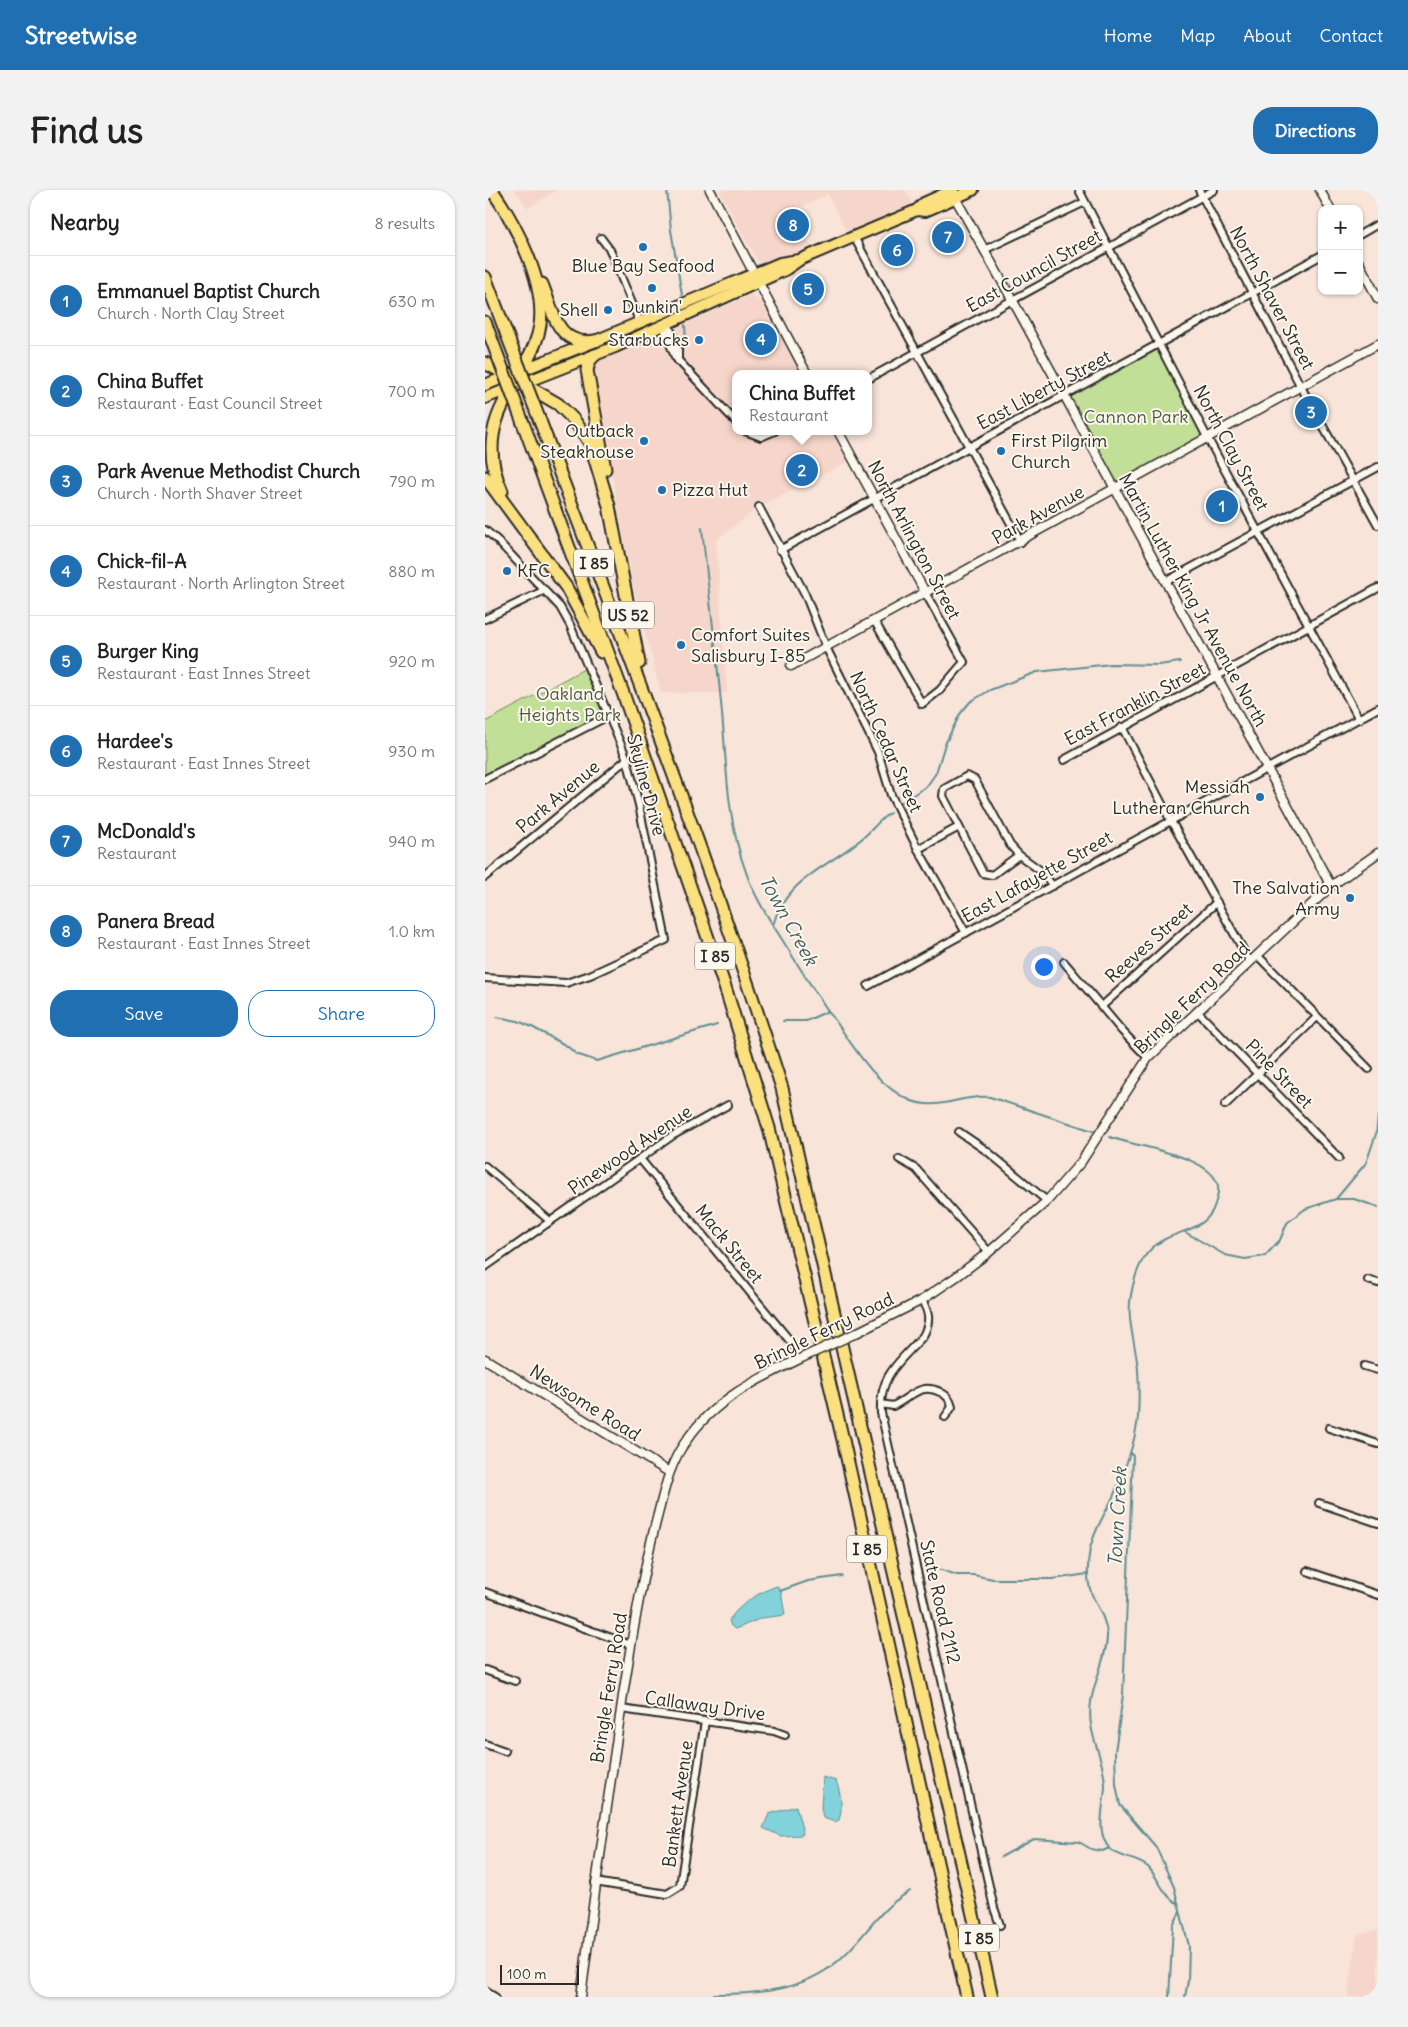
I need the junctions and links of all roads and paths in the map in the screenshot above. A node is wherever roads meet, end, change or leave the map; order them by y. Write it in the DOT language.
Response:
graph roads {
  1 [pos="492,190"];
  2 [pos="711,190"];
  3 [pos="973,190"];
  4 [pos="1079,190"];
  5 [pos="1214,190"];
  6 [pos="1319,190"];
  7 [pos="952,192"];
  8 [pos="1200,193"];
  9 [pos="1085,202"];
  10 [pos="1328,205"];
  11 [pos="511,222"];
  12 [pos="1378,224"];
  13 [pos="1363,233"];
  14 [pos="854,237"];
  15 [pos="601,238"];
  16 [pos="1108,247"];
  17 [pos="984,250"];
  18 [pos="1318,257"];
  19 [pos="1363,271"];
  20 [pos="485,277"];
  21 [pos="757,277"];
  22 [pos="1253,293"];
  23 [pos="1378,299"];
  24 [pos="1013,301"];
  25 [pos="485,322"];
  26 [pos="640,323"];
  27 [pos="665,324"];
  28 [pos="600,340"];
  29 [pos="1159,344"];
  30 [pos="1378,344"];
  31 [pos="917,352"];
  32 [pos="595,355"];
  33 [pos="485,363"];
  34 [pos="805,370"];
  35 [pos="872,377"];
  36 [pos="517,380"];
  37 [pos="485,384"];
  38 [pos="1301,387"];
  39 [pos="1065,397"];
  40 [pos="485,398"];
  41 [pos="732,418"];
  42 [pos="840,435"];
  43 [pos="1207,437"];
  44 [pos="969,447"];
  45 [pos="1378,467"];
  46 [pos="485,477"];
  47 [pos="1353,481"];
  48 [pos="1115,489"];
  49 [pos="874,498"];
  50 [pos="759,507"];
  51 [pos="612,525"];
  52 [pos="1378,525"];
  53 [pos="485,530"];
  54 [pos="1258,531"];
  55 [pos="1021,542"];
  56 [pos="538,548"];
  57 [pos="780,550"];
  58 [pos="1165,582"];
  59 [pos="1378,588"];
  60 [pos="545,590"];
  61 [pos="926,594"];
  62 [pos="485,619"];
  63 [pos="875,622"];
  64 [pos="1309,626"];
  65 [pos="826,647"];
  66 [pos="791,666"];
  67 [pos="1217,678"];
  68 [pos="623,693"];
  69 [pos="648,705"];
  70 [pos="1378,708"];
  71 [pos="610,715"];
  72 [pos="1359,718"];
  73 [pos="1122,727"];
  74 [pos="627,759"];
  75 [pos="1064,760"];
  76 [pos="1267,768"];
  77 [pos="485,780"];
  78 [pos="1171,821"];
  79 [pos="959,827"];
  80 [pos="919,849"];
  81 [pos="1378,853"];
  82 [pos="1019,855"];
  83 [pos="485,877"];
  84 [pos="1053,886"];
  85 [pos="1331,886"];
  86 [pos="1217,902"];
  87 [pos="966,933"];
  88 [pos="1257,956"];
  89 [pos="1064,962"];
  90 [pos="1250,962"];
  91 [pos="485,978"];
  92 [pos="868,986"];
  93 [pos="1101,1006"];
  94 [pos="1197,1011"];
  95 [pos="1317,1016"];
  96 [pos="1148,1058"];
  97 [pos="1369,1069"];
  98 [pos="1259,1074"];
  99 [pos="728,1105"];
  100 [pos="1225,1105"];
  101 [pos="959,1132"];
  102 [pos="1339,1158"];
  103 [pos="899,1159"];
  104 [pos="641,1160"];
  105 [pos="485,1166"];
  106 [pos="1047,1201"];
  107 [pos="550,1222"];
  108 [pos="989,1252"];
  109 [pos="485,1267"];
  110 [pos="1368,1280"];
  111 [pos="1378,1283"];
  112 [pos="922,1300"];
  113 [pos="795,1347"];
  114 [pos="485,1359"];
  115 [pos="1364,1366"];
  116 [pos="1378,1370"];
  117 [pos="881,1404"];
  118 [pos="945,1417"];
  119 [pos="1329,1428"];
  120 [pos="1378,1444"];
  121 [pos="669,1472"];
  122 [pos="1319,1503"];
  123 [pos="1378,1523"];
  124 [pos="1307,1571"];
  125 [pos="485,1592"];
  126 [pos="1378,1595"];
  127 [pos="631,1645"];
  128 [pos="485,1670"];
  129 [pos="515,1681"];
  130 [pos="621,1709"];
  131 [pos="705,1721"];
  132 [pos="785,1735"];
  133 [pos="485,1744"];
  134 [pos="505,1751"];
  135 [pos="595,1882"];
  136 [pos="1000,1925"];
  137 [pos="485,1991"];
  138 [pos="495,1997"];
  139 [pos="581,1997"];
  140 [pos="967,1997"];
  141 [pos="992,1997"];
  1 -- 11 [label="highway"];
  2 -- 21 [label="street"];
  3 -- 7 [label="main road"];
  4 -- 9 [label="street, North Clay Street"];
  5 -- 8 [label="street, East Council Street"];
  6 -- 10 [label="street"];
  7 -- 14 [label="main road"];
  7 -- 17 [label="street, Martin Luther King Jr Avenue North"];
  8 -- 16 [label="street, East Council Street"];
  8 -- 22 [label="street, North Shaver Street"];
  9 -- 16 [label="street, North Clay Street"];
  9 -- 17 [label="street"];
  11 -- 28 [label="highway"];
  11 -- 36 [label="highway"];
  12 -- 13 [label="street"];
  14 -- 21 [label="main road"];
  14 -- 31 [label="street"];
  15 -- 26 [label="street"];
  16 -- 24 [label="street, East Council Street"];
  16 -- 29 [label="street, North Clay Street"];
  17 -- 24 [label="street, Martin Luther King Jr Avenue North"];
  18 -- 22 [label="street, East Liberty Street"];
  19 -- 23 [label="street"];
  20 -- 69 [label="highway, I 85, bridge"];
  21 -- 26 [label="main road"];
  21 -- 27 [label="main road"];
  21 -- 34 [label="street"];
  22 -- 29 [label="street, East Liberty Street"];
  22 -- 38 [label="street, North Shaver Street"];
  24 -- 31 [label="street, East Council Street"];
  24 -- 39 [label="street, Martin Luther King Jr Avenue North"];
  25 -- 68 [label="highway, I 85, bridge"];
  26 -- 28 [label="main road"];
  27 -- 32 [label="main road"];
  27 -- 41 [label="street"];
  28 -- 36 [label="main road"];
  29 -- 39 [label="street, East Liberty Street"];
  29 -- 43 [label="street, North Clay Street"];
  30 -- 38 [label="street, Park Avenue"];
  31 -- 35 [label="street, East Council Street"];
  31 -- 44 [label="street"];
  32 -- 36 [label="main road"];
  32 -- 51 [label="highway"];
  33 -- 36 [label="highway"];
  36 -- 37 [label="main road"];
  36 -- 40 [label="main road"];
  36 -- 51 [label="highway, US 52"];
  36 -- 56 [label="highway"];
  38 -- 43 [label="street, Park Avenue"];
  38 -- 47 [label="street, North Shaver Street"];
  39 -- 44 [label="street, East Liberty Street"];
  39 -- 48 [label="street, Martin Luther King Jr Avenue North"];
  42 -- 49 [label="street, North Arlington Street"];
  43 -- 48 [label="street, Park Avenue"];
  43 -- 54 [label="street, North Clay Street"];
  44 -- 49 [label="street, East Liberty Street"];
  44 -- 55 [label="street"];
  45 -- 47 [label="street"];
  46 -- 56 [label="highway, US 52"];
  47 -- 52 [label="street, North Shaver Street"];
  47 -- 54 [label="street"];
  48 -- 55 [label="street, Park Avenue"];
  48 -- 58 [label="street, Martin Luther King Jr Avenue North"];
  49 -- 57 [label="street, East Liberty Street"];
  49 -- 61 [label="street, North Arlington Street"];
  50 -- 57 [label="street, North Cedar Street"];
  51 -- 69 [label="highway, US 52"];
  53 -- 60 [label="street, Skyline Drive"];
  54 -- 58 [label="street"];
  54 -- 64 [label="street, North Clay Street"];
  55 -- 61 [label="street, Park Avenue"];
  56 -- 68 [label="highway, US 52"];
  57 -- 65 [label="street, North Cedar Street"];
  58 -- 67 [label="street, Martin Luther King Jr Avenue North"];
  59 -- 64 [label="street, East Franklin Street"];
  60 -- 62 [label="street"];
  60 -- 71 [label="street, Skyline Drive"];
  61 -- 63 [label="street, Park Avenue"];
  61 -- 63 [label="street, North Arlington Street"];
  63 -- 65 [label="street, Park Avenue"];
  64 -- 67 [label="street, East Franklin Street"];
  64 -- 72 [label="street, North Clay Street"];
  65 -- 66 [label="street, Park Avenue"];
  65 -- 80 [label="street, North Cedar Street"];
  67 -- 73 [label="street, East Franklin Street"];
  67 -- 76 [label="street, Martin Luther King Jr Avenue North"];
  68 -- 140 [label="highway, I 85"];
  69 -- 141 [label="highway, I 85"];
  70 -- 72 [label="street, East Lafayette Street"];
  71 -- 74 [label="street, Skyline Drive"];
  71 -- 77 [label="street"];
  72 -- 76 [label="street, East Lafayette Street"];
  73 -- 75 [label="street, East Franklin Street"];
  73 -- 78 [label="street"];
  74 -- 83 [label="street, Park Avenue"];
  74 -- 91 [label="street, Skyline Drive"];
  76 -- 78 [label="street, East Lafayette Street"];
  76 -- 85 [label="street, Martin Luther King Jr Avenue North"];
  78 -- 84 [label="street, East Lafayette Street"];
  78 -- 86 [label="street"];
  79 -- 80 [label="street"];
  79 -- 82 [label="street"];
  79 -- 82 [label="street"];
  80 -- 87 [label="street, North Cedar Street"];
  81 -- 85 [label="street, Bringle Ferry Road"];
  82 -- 84 [label="street"];
  84 -- 87 [label="street, East Lafayette Street"];
  85 -- 88 [label="street, Bringle Ferry Road"];
  86 -- 90 [label="street"];
  86 -- 93 [label="street, Reeves Street"];
  87 -- 92 [label="street, East Lafayette Street"];
  88 -- 90 [label="street, Bringle Ferry Road"];
  88 -- 95 [label="street"];
  89 -- 93 [label="street"];
  90 -- 94 [label="street, Bringle Ferry Road"];
  93 -- 96 [label="street"];
  94 -- 96 [label="street, Bringle Ferry Road"];
  94 -- 98 [label="street, Pine Street"];
  95 -- 97 [label="street"];
  95 -- 98 [label="street"];
  96 -- 106 [label="street, Bringle Ferry Road"];
  98 -- 100 [label="street"];
  98 -- 102 [label="street, Pine Street"];
  99 -- 104 [label="street, Pinewood Avenue"];
  101 -- 106 [label="street"];
  103 -- 108 [label="street"];
  104 -- 107 [label="street, Pinewood Avenue"];
  104 -- 113 [label="street, Mack Street"];
  105 -- 107 [label="street"];
  106 -- 108 [label="street, Bringle Ferry Road"];
  107 -- 109 [label="street, Pinewood Avenue"];
  108 -- 112 [label="street, Bringle Ferry Road"];
  110 -- 111 [label="street"];
  112 -- 117 [label="street, State Road 2112"];
  112 -- 121 [label="street, Bringle Ferry Road, bridge"];
  114 -- 121 [label="street, Newsome Road"];
  115 -- 116 [label="street"];
  117 -- 118 [label="street"];
  117 -- 136 [label="street, State Road 2112"];
  119 -- 120 [label="street"];
  121 -- 127 [label="street, Bringle Ferry Road"];
  122 -- 123 [label="street"];
  124 -- 126 [label="street"];
  125 -- 127 [label="street"];
  127 -- 130 [label="street, Bringle Ferry Road"];
  128 -- 129 [label="street"];
  130 -- 131 [label="street, Callaway Drive"];
  130 -- 135 [label="street, Bringle Ferry Road"];
  131 -- 132 [label="street, Callaway Drive"];
  131 -- 135 [label="street, Bankett Avenue"];
  133 -- 134 [label="street"];
  135 -- 139 [label="street, Bringle Ferry Road"];
  137 -- 138 [label="street"];
}
